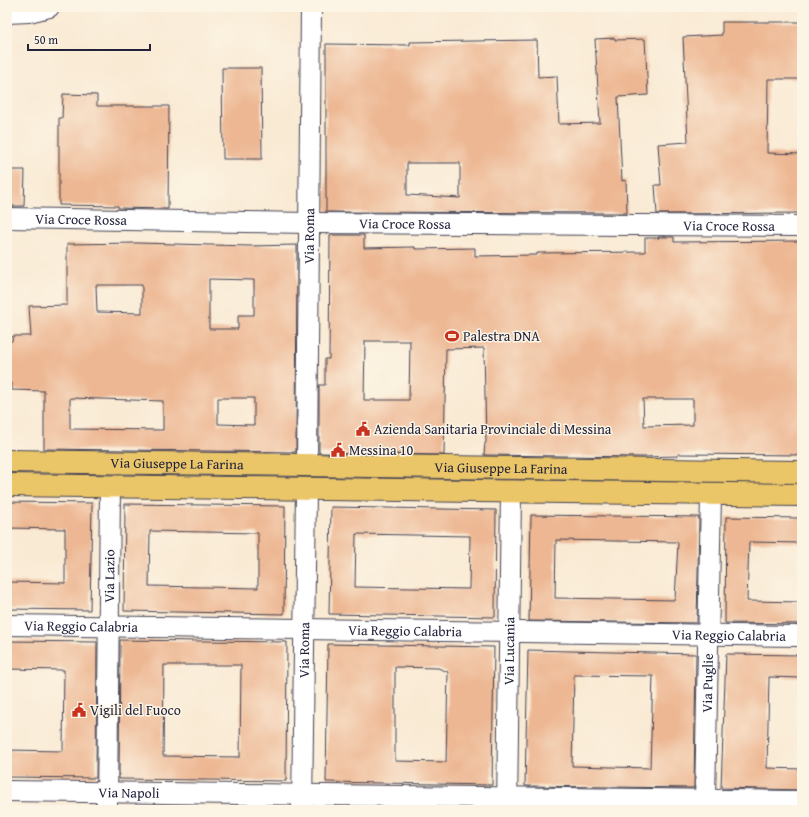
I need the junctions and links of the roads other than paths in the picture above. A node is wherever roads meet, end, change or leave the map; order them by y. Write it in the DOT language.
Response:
graph roads {
  1 [pos="49,7"];
  2 [pos="311,7"];
  3 [pos="7,13"];
  4 [pos="7,218"];
  5 [pos="310,223"];
  6 [pos="802,226"];
  7 [pos="7,461"];
  8 [pos="307,465"];
  9 [pos="802,472"];
  10 [pos="7,486"];
  11 [pos="110,487"];
  12 [pos="306,489"];
  13 [pos="511,492"];
  14 [pos="711,494"];
  15 [pos="802,495"];
  16 [pos="7,625"];
  17 [pos="109,627"];
  18 [pos="304,629"];
  19 [pos="509,632"];
  20 [pos="709,635"];
  21 [pos="802,636"];
  22 [pos="7,791"];
  23 [pos="705,800"];
  24 [pos="108,801"];
  25 [pos="802,801"];
  26 [pos="302,802"];
  27 [pos="507,804"];
  1 -- 3 [label="street"];
  2 -- 5 [label="street, Via Roma"];
  4 -- 5 [label="street, Via Croce Rossa"];
  5 -- 6 [label="street, Via Croce Rossa"];
  5 -- 8 [label="street, Via Roma"];
  7 -- 8 [label="main road, Via Giuseppe La Farina"];
  8 -- 9 [label="main road, Via Giuseppe La Farina"];
  10 -- 11 [label="main road, Via Giuseppe La Farina"];
  11 -- 12 [label="main road, Via Giuseppe La Farina"];
  11 -- 17 [label="street, Via Lazio"];
  12 -- 13 [label="main road, Via Giuseppe La Farina"];
  12 -- 18 [label="street, Via Roma"];
  13 -- 14 [label="main road, Via Giuseppe La Farina"];
  13 -- 19 [label="street, Via Lucania"];
  14 -- 15 [label="main road, Via Giuseppe La Farina"];
  14 -- 20 [label="street, Via Puglie"];
  16 -- 17 [label="street, Via Reggio Calabria"];
  17 -- 18 [label="street, Via Reggio Calabria"];
  17 -- 24 [label="street, Via Lazio"];
  18 -- 19 [label="street, Via Reggio Calabria"];
  18 -- 26 [label="street, Via Roma"];
  19 -- 20 [label="street, Via Reggio Calabria"];
  19 -- 27 [label="street, Via Lucania"];
  20 -- 21 [label="street, Via Reggio Calabria"];
  20 -- 23 [label="street, Via Puglie"];
  22 -- 24 [label="street, Via Napoli"];
  23 -- 25 [label="street, Via Napoli"];
  23 -- 27 [label="street, Via Napoli"];
  24 -- 26 [label="street, Via Napoli"];
  26 -- 27 [label="street, Via Napoli"];
}
